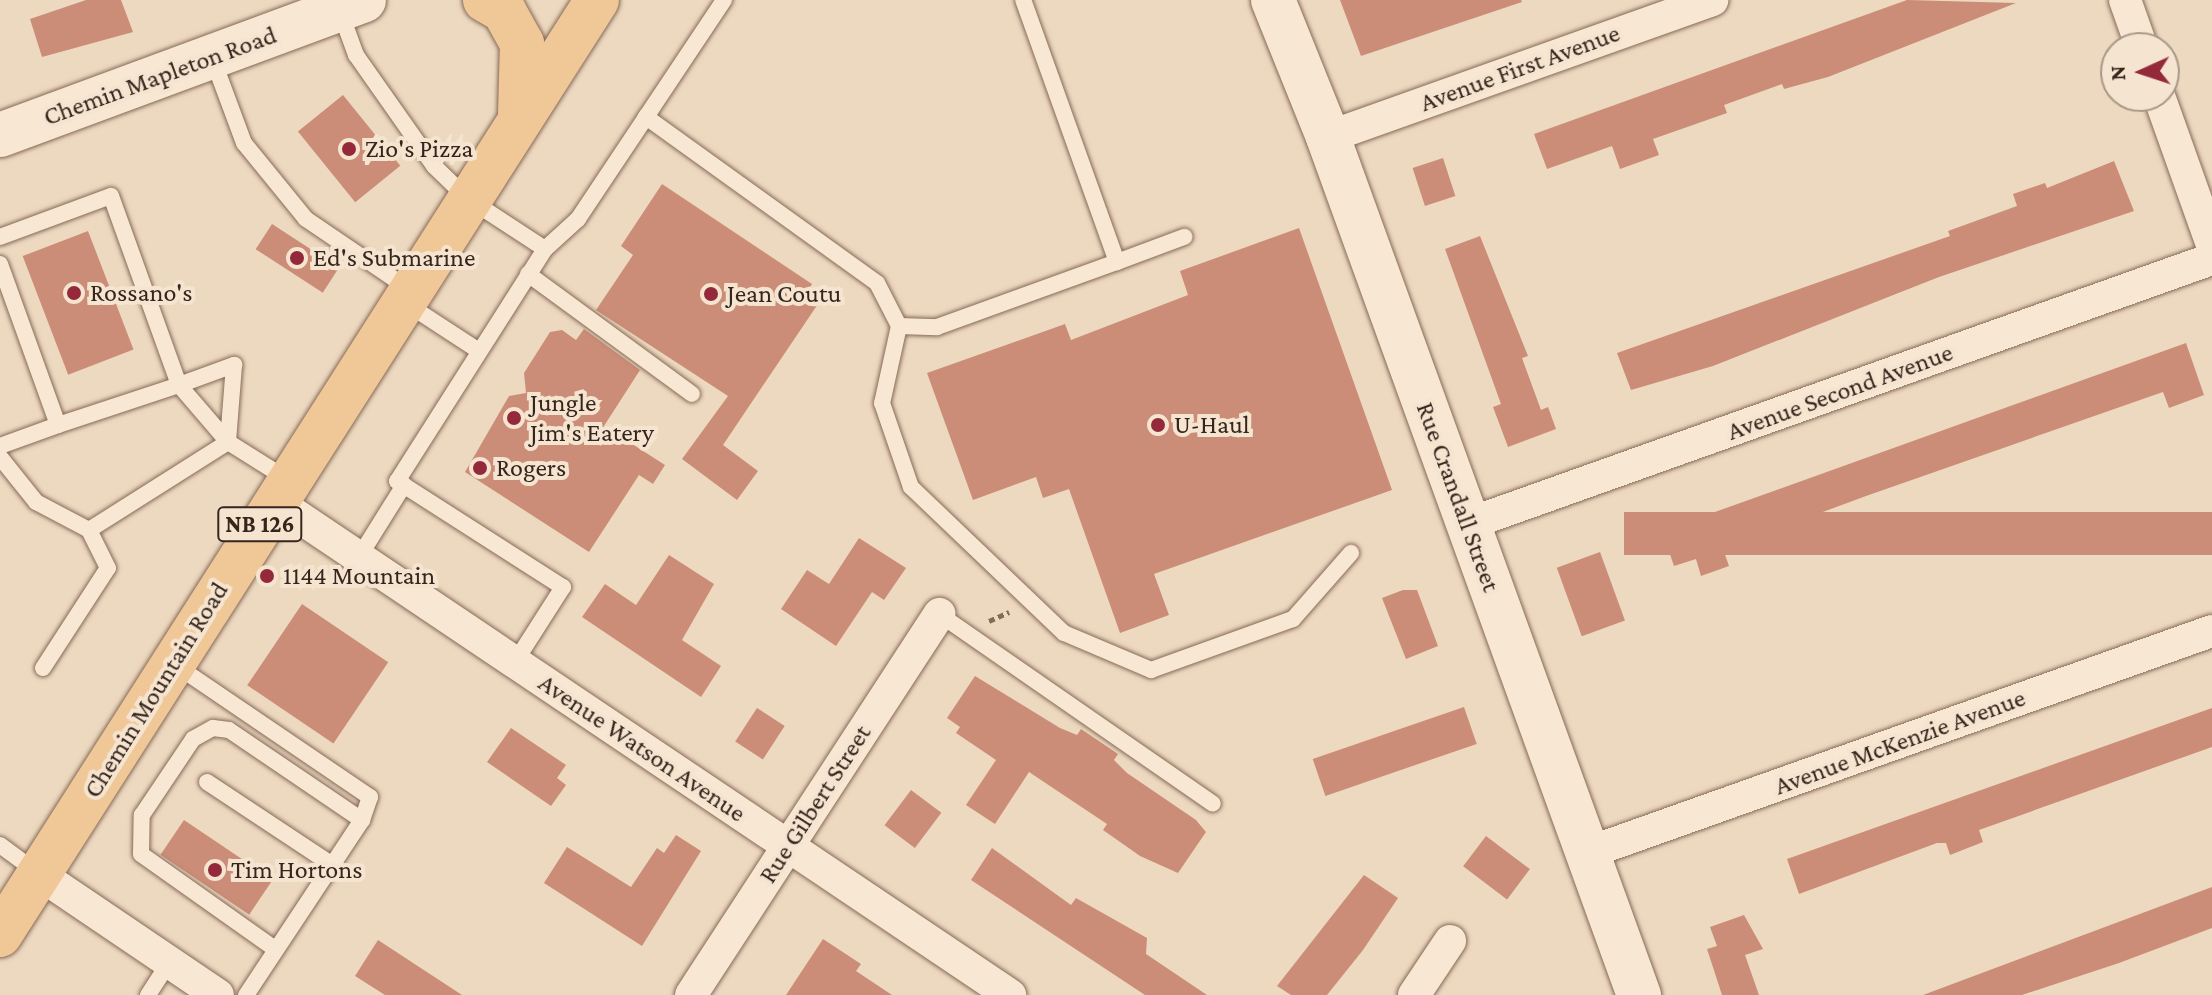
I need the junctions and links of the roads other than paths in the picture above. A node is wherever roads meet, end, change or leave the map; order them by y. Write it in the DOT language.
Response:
graph roads {
  1 [pos="485,0"];
  2 [pos="597,0"];
  3 [pos="724,0"];
  4 [pos="1023,0"];
  5 [pos="1273,0"];
  6 [pos="1712,0"];
  7 [pos="2125,0"];
  8 [pos="352,5"];
  9 [pos="2136,32"];
  10 [pos="211,57"];
  11 [pos="2165,112"];
  12 [pos="520,114"];
  13 [pos="646,117"];
  14 [pos="0,135"];
  15 [pos="1328,137"];
  16 [pos="467,198"];
  17 [pos="0,237"];
  18 [pos="1184,237"];
  19 [pos="2212,245"];
  20 [pos="545,249"];
  21 [pos="2212,259"];
  22 [pos="1117,262"];
  23 [pos="0,264"];
  24 [pos="528,274"];
  25 [pos="406,295"];
  26 [pos="899,326"];
  27 [pos="479,351"];
  28 [pos="179,385"];
  29 [pos="692,394"];
  30 [pos="58,425"];
  31 [pos="228,442"];
  32 [pos="0,446"];
  33 [pos="0,457"];
  34 [pos="404,485"];
  35 [pos="282,490"];
  36 [pos="1468,524"];
  37 [pos="89,530"];
  38 [pos="1351,553"];
  39 [pos="359,557"];
  40 [pos="952,623"];
  41 [pos="2212,631"];
  42 [pos="515,662"];
  43 [pos="172,663"];
  44 [pos="43,668"];
  45 [pos="207,782"];
  46 [pos="1213,804"];
  47 [pos="362,820"];
  48 [pos="0,845"];
  49 [pos="787,846"];
  50 [pos="1587,853"];
  51 [pos="331,864"];
  52 [pos="39,874"];
  53 [pos="0,935"];
  54 [pos="1450,941"];
  55 [pos="275,949"];
  56 [pos="169,963"];
  57 [pos="148,995"];
  58 [pos="218,995"];
  59 [pos="246,995"];
  60 [pos="691,995"];
  61 [pos="1010,995"];
  62 [pos="1414,995"];
  63 [pos="1639,995"];
  1 -- 12 [label="main road"];
  2 -- 12 [label="main road, Chemin Mountain Road / NB 126"];
  3 -- 13 [label="lane"];
  4 -- 22 [label="lane"];
  5 -- 15 [label="street, Rue Crandall Street"];
  6 -- 15 [label="street, Avenue First Avenue"];
  7 -- 9 [label="street"];
  8 -- 10 [label="street, Chemin Mapleton Road"];
  8 -- 16 [label="lane"];
  10 -- 14 [label="street, Chemin Mapleton Road"];
  10 -- 25 [label="lane"];
  11 -- 19 [label="street"];
  12 -- 16 [label="main road, Chemin Mountain Road / NB 126"];
  13 -- 20 [label="lane"];
  13 -- 26 [label="lane"];
  15 -- 36 [label="street, Rue Crandall Street"];
  16 -- 20 [label="lane"];
  16 -- 25 [label="main road, Chemin Mountain Road / NB 126"];
  17 -- 28 [label="lane"];
  18 -- 22 [label="lane"];
  20 -- 24 [label="lane"];
  21 -- 36 [label="street, Avenue Second Avenue"];
  22 -- 26 [label="lane"];
  23 -- 30 [label="lane"];
  24 -- 27 [label="lane"];
  24 -- 29 [label="lane"];
  25 -- 27 [label="lane"];
  25 -- 35 [label="main road, Chemin Mountain Road / NB 126"];
  26 -- 38 [label="lane"];
  27 -- 34 [label="lane"];
  28 -- 30 [label="lane"];
  28 -- 31 [label="lane"];
  28 -- 31 [label="lane"];
  30 -- 32 [label="lane"];
  31 -- 35 [label="lane"];
  31 -- 37 [label="lane"];
  33 -- 37 [label="lane"];
  34 -- 39 [label="lane"];
  34 -- 42 [label="lane"];
  35 -- 39 [label="street, Avenue Watson Avenue"];
  35 -- 43 [label="main road, Chemin Mountain Road / NB 126"];
  36 -- 50 [label="street, Rue Crandall Street"];
  37 -- 44 [label="lane"];
  39 -- 42 [label="street, Avenue Watson Avenue"];
  40 -- 46 [label="lane"];
  40 -- 49 [label="street, Rue Gilbert Street"];
  41 -- 50 [label="street, Avenue McKenzie Avenue"];
  42 -- 49 [label="street, Avenue Watson Avenue"];
  43 -- 47 [label="lane"];
  43 -- 52 [label="main road, Chemin Mountain Road / NB 126"];
  45 -- 51 [label="lane"];
  47 -- 51 [label="lane"];
  47 -- 55 [label="lane"];
  48 -- 52 [label="lane"];
  49 -- 60 [label="street, Rue Gilbert Street"];
  49 -- 61 [label="street, Avenue Watson Avenue"];
  50 -- 63 [label="street, Rue Crandall Street"];
  51 -- 55 [label="lane"];
  52 -- 53 [label="main road, Chemin Mountain Road / NB 126"];
  52 -- 56 [label="street"];
  54 -- 62 [label="street"];
  55 -- 59 [label="lane"];
  56 -- 57 [label="lane"];
  56 -- 58 [label="street"];
}
